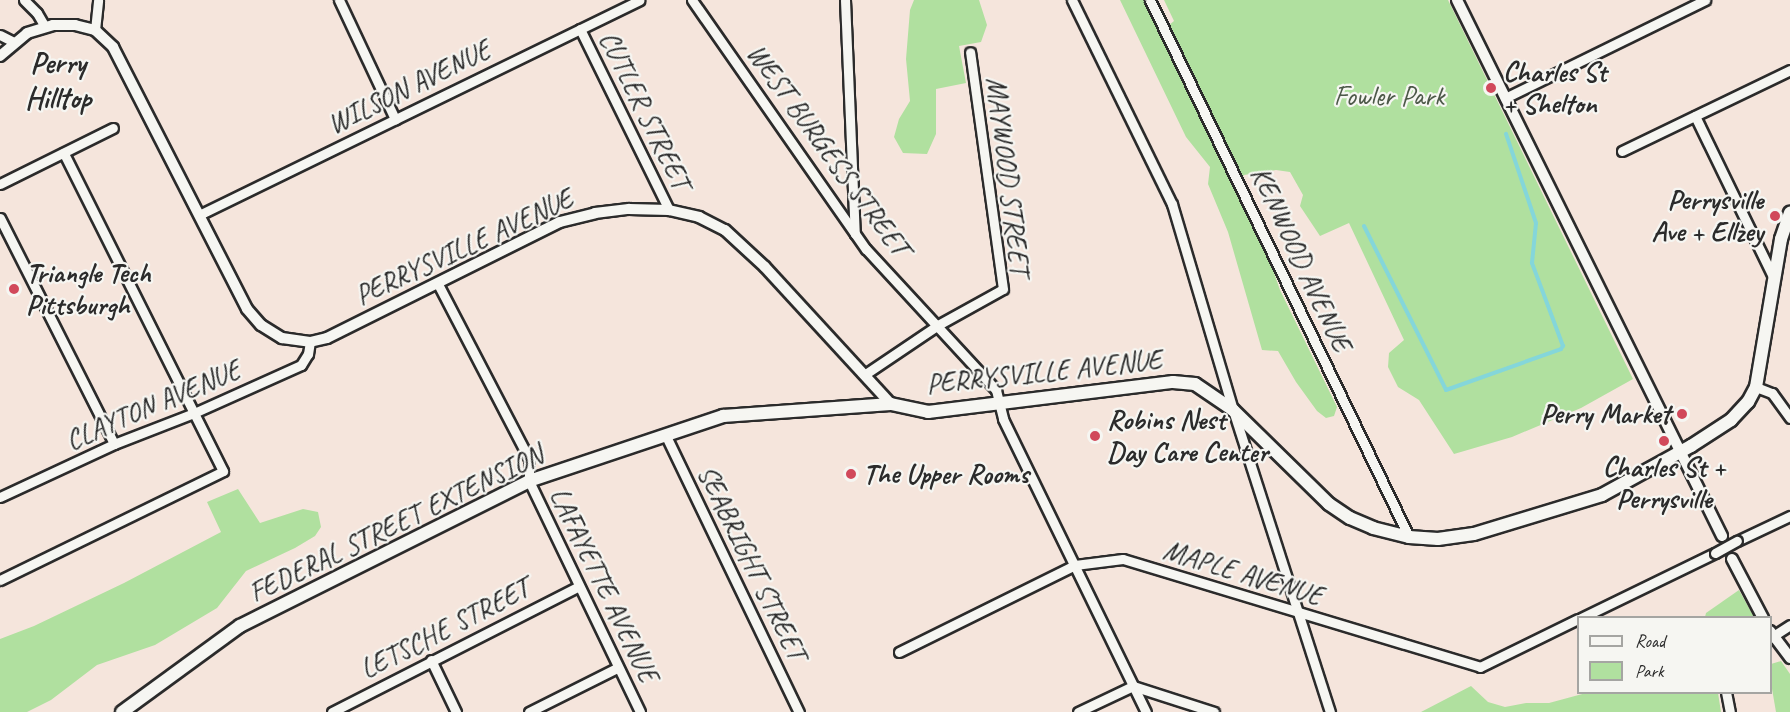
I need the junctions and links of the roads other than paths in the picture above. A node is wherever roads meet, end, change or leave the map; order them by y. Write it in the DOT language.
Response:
graph roads {
  1 [pos="24,0"];
  2 [pos="98,0"];
  3 [pos="339,0"];
  4 [pos="639,0"];
  5 [pos="692,0"];
  6 [pos="845,0"];
  7 [pos="1072,0"];
  8 [pos="1150,0"];
  9 [pos="1457,0"];
  10 [pos="1705,0"];
  11 [pos="45,27"];
  12 [pos="580,29"];
  13 [pos="95,30"];
  14 [pos="0,35"];
  15 [pos="14,42"];
  16 [pos="970,52"];
  17 [pos="0,56"];
  18 [pos="1790,70"];
  19 [pos="1505,98"];
  20 [pos="1695,116"];
  21 [pos="394,119"];
  22 [pos="113,128"];
  23 [pos="1622,151"];
  24 [pos="64,153"];
  25 [pos="0,184"];
  26 [pos="669,210"];
  27 [pos="1790,213"];
  28 [pos="199,214"];
  29 [pos="0,218"];
  30 [pos="855,234"];
  31 [pos="1774,279"];
  32 [pos="438,284"];
  33 [pos="938,325"];
  34 [pos="310,342"];
  35 [pos="864,375"];
  36 [pos="1756,387"];
  37 [pos="891,404"];
  38 [pos="1000,404"];
  39 [pos="1233,410"];
  40 [pos="195,413"];
  41 [pos="1790,418"];
  42 [pos="665,434"];
  43 [pos="114,444"];
  44 [pos="1681,452"];
  45 [pos="529,481"];
  46 [pos="0,498"];
  47 [pos="1790,516"];
  48 [pos="1722,536"];
  49 [pos="1409,537"];
  50 [pos="1732,559"];
  51 [pos="1075,565"];
  52 [pos="0,580"];
  53 [pos="579,586"];
  54 [pos="1300,614"];
  55 [pos="1584,616"];
  56 [pos="1762,616"];
  57 [pos="1577,619"];
  58 [pos="1790,625"];
  59 [pos="1772,634"];
  60 [pos="1772,636"];
  61 [pos="899,652"];
  62 [pos="1790,658"];
  63 [pos="431,660"];
  64 [pos="617,668"];
  65 [pos="1133,686"];
  66 [pos="1726,694"];
  67 [pos="122,712"];
  68 [pos="332,712"];
  69 [pos="456,712"];
  70 [pos="529,712"];
  71 [pos="640,712"];
  72 [pos="799,712"];
  73 [pos="1078,712"];
  74 [pos="1146,712"];
  75 [pos="1214,712"];
  76 [pos="1330,712"];
  77 [pos="1730,712"];
  1 -- 11 [label="street"];
  2 -- 13 [label="street"];
  3 -- 21 [label="street"];
  4 -- 12 [label="street, WILSON AVENUE"];
  5 -- 30 [label="street, WEST BURGESS STREET"];
  6 -- 30 [label="street"];
  7 -- 39 [label="street"];
  8 -- 49 [label="street, KENWOOD AVENUE"];
  9 -- 19 [label="street"];
  10 -- 19 [label="street"];
  11 -- 13 [label="street"];
  11 -- 15 [label="street"];
  12 -- 21 [label="street, WILSON AVENUE"];
  12 -- 26 [label="street, CUTLER STREET"];
  13 -- 28 [label="street, PERRYSVILLE AVENUE"];
  14 -- 15 [label="street"];
  15 -- 17 [label="street"];
  16 -- 33 [label="street, MAYWOOD STREET"];
  18 -- 20 [label="street"];
  19 -- 44 [label="street"];
  20 -- 23 [label="street"];
  20 -- 31 [label="street"];
  21 -- 28 [label="street, WILSON AVENUE"];
  22 -- 24 [label="street"];
  24 -- 25 [label="street"];
  24 -- 40 [label="street"];
  26 -- 32 [label="street, PERRYSVILLE AVENUE"];
  26 -- 35 [label="street, PERRYSVILLE AVENUE"];
  27 -- 31 [label="main road, PERRYSVILLE AVENUE"];
  28 -- 34 [label="street, PERRYSVILLE AVENUE"];
  29 -- 43 [label="street"];
  30 -- 33 [label="street, WEST BURGESS STREET"];
  31 -- 36 [label="main road, PERRYSVILLE AVENUE"];
  32 -- 34 [label="street, PERRYSVILLE AVENUE"];
  32 -- 45 [label="street, LAFAYETTE AVENUE"];
  33 -- 35 [label="street, MAYWOOD STREET"];
  33 -- 38 [label="street, WEST BURGESS STREET"];
  34 -- 40 [label="street, CLAYTON AVENUE"];
  35 -- 37 [label="street, PERRYSVILLE AVENUE"];
  36 -- 41 [label="street"];
  36 -- 44 [label="main road, PERRYSVILLE AVENUE"];
  37 -- 38 [label="main road, PERRYSVILLE AVENUE"];
  37 -- 42 [label="main road, FEDERAL STREET EXTENSION"];
  38 -- 39 [label="main road, PERRYSVILLE AVENUE"];
  38 -- 51 [label="street, WEST BURGESS STREET"];
  39 -- 49 [label="main road, PERRYSVILLE AVENUE"];
  39 -- 54 [label="street"];
  40 -- 43 [label="street, CLAYTON AVENUE"];
  40 -- 52 [label="street"];
  42 -- 45 [label="main road, FEDERAL STREET EXTENSION"];
  42 -- 72 [label="street, SEABRIGHT STREET"];
  43 -- 46 [label="street, CLAYTON AVENUE"];
  44 -- 48 [label="street"];
  44 -- 49 [label="main road, PERRYSVILLE AVENUE"];
  45 -- 53 [label="street, LAFAYETTE AVENUE"];
  45 -- 67 [label="main road, FEDERAL STREET EXTENSION"];
  47 -- 55 [label="street, MAPLE AVENUE, bridge"];
  50 -- 56 [label="street"];
  51 -- 54 [label="street, MAPLE AVENUE"];
  51 -- 61 [label="street, MAPLE AVENUE"];
  51 -- 65 [label="street, WEST BURGESS STREET"];
  53 -- 63 [label="street, LETSCHE STREET"];
  53 -- 64 [label="street, LAFAYETTE AVENUE"];
  54 -- 57 [label="street, MAPLE AVENUE"];
  54 -- 76 [label="street"];
  58 -- 59 [label="street"];
  60 -- 62 [label="street"];
  63 -- 68 [label="street, LETSCHE STREET"];
  63 -- 69 [label="street"];
  64 -- 70 [label="street"];
  64 -- 71 [label="street, LAFAYETTE AVENUE"];
  65 -- 73 [label="street"];
  65 -- 74 [label="street, WEST BURGESS STREET"];
  65 -- 75 [label="street"];
  66 -- 77 [label="street"];
}
